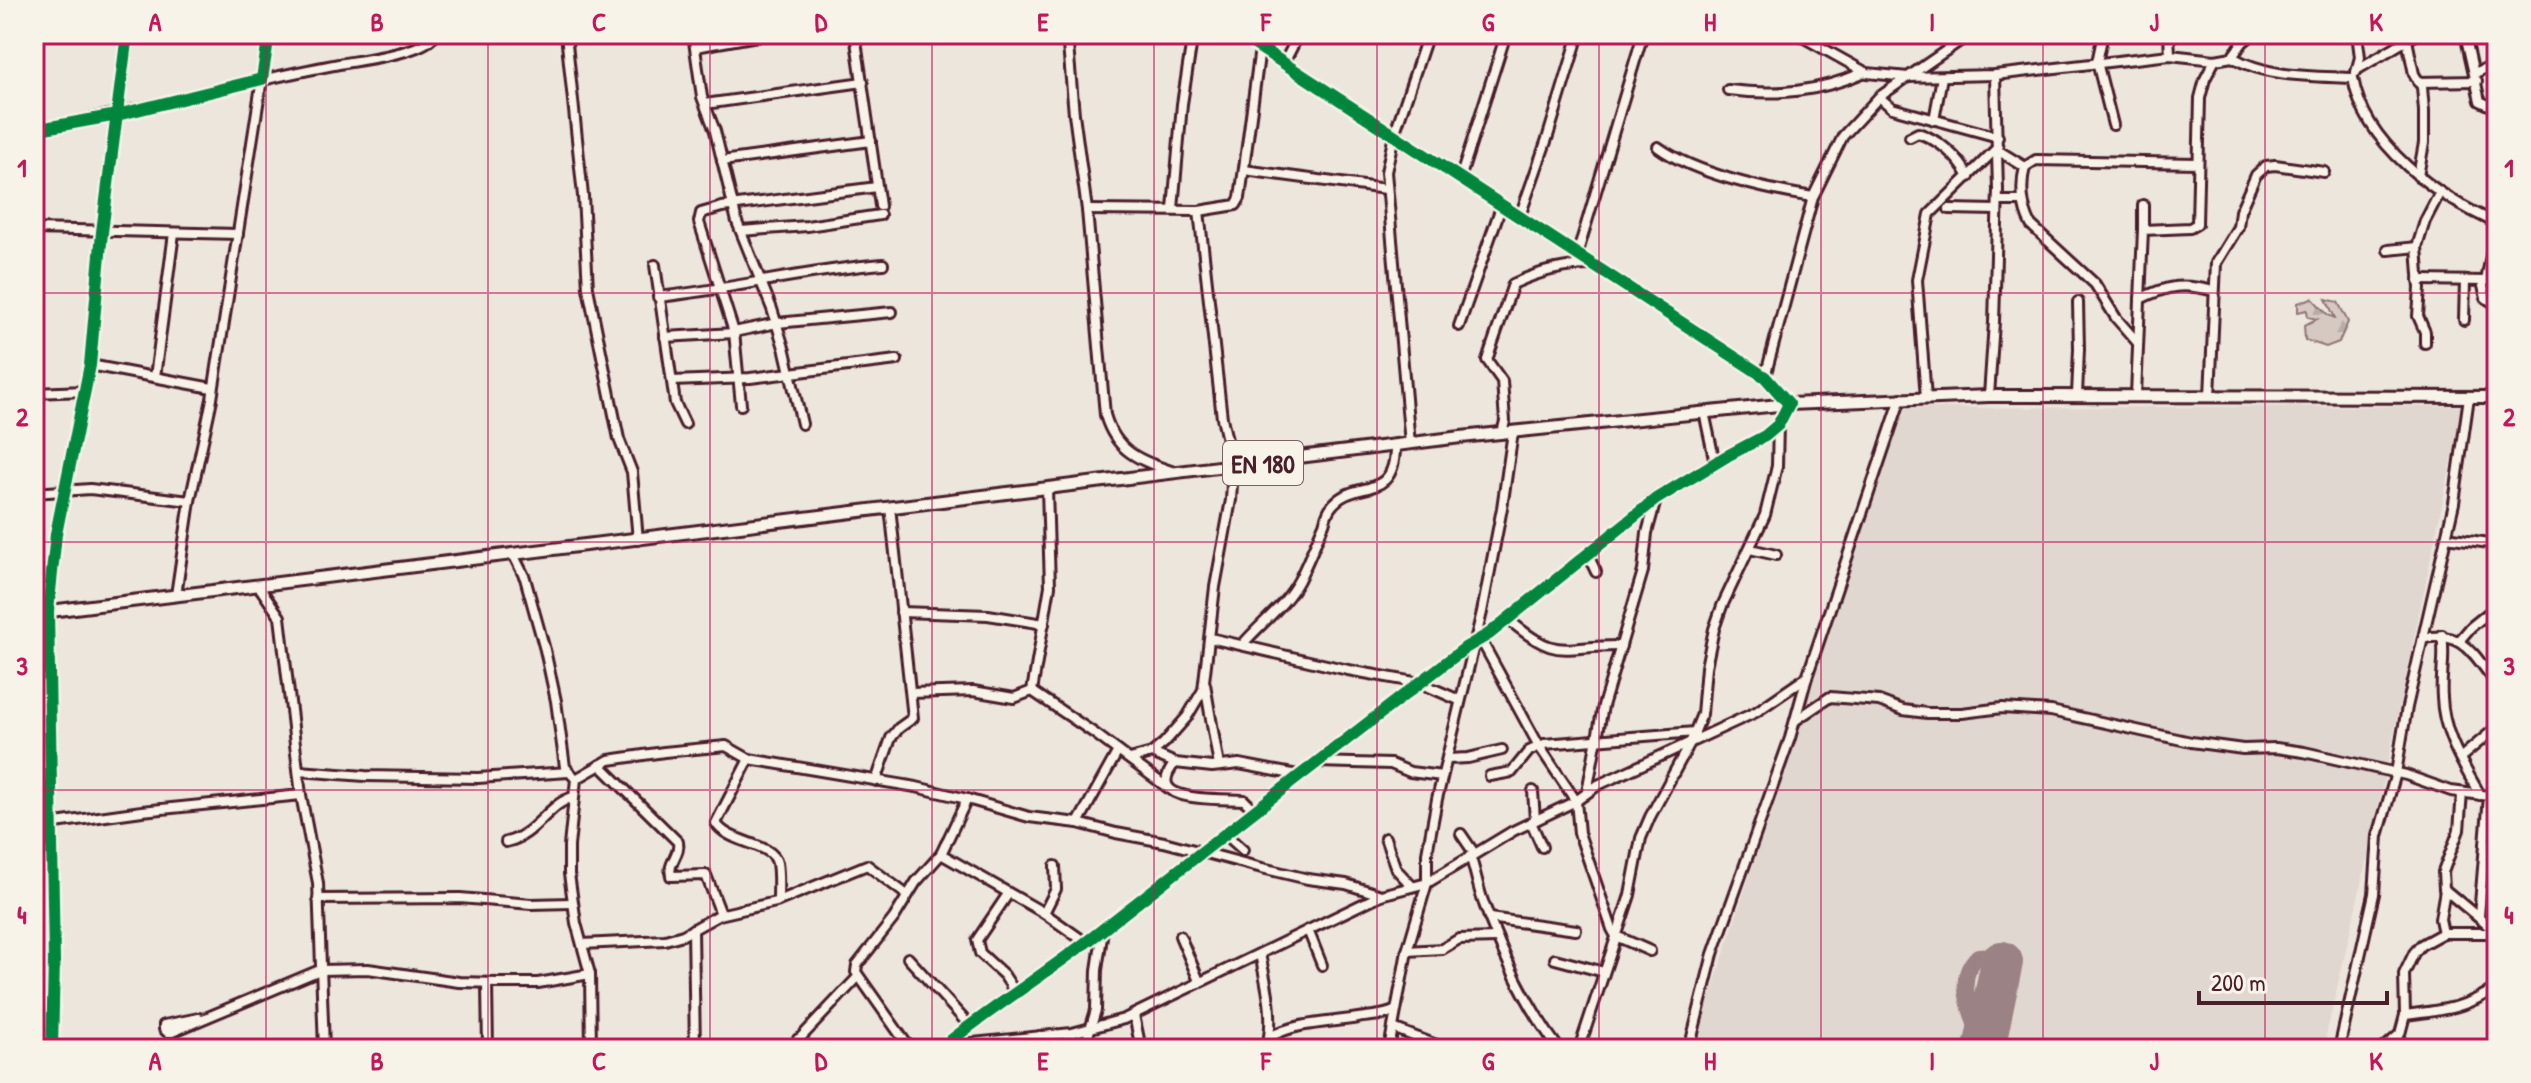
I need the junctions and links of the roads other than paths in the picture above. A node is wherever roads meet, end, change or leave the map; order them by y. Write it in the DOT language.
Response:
graph roads {
  1 [pos="127,34"];
  2 [pos="269,34"];
  3 [pos="435,34"];
  4 [pos="566,34"];
  5 [pos="693,34"];
  6 [pos="769,34"];
  7 [pos="855,34"];
  8 [pos="1067,34"];
  9 [pos="1193,34"];
  10 [pos="1239,34"];
  11 [pos="1299,34"];
  12 [pos="1428,34"];
  13 [pos="1506,34"];
  14 [pos="1579,34"];
  15 [pos="1643,34"];
  16 [pos="1797,34"];
  17 [pos="1970,34"];
  18 [pos="2169,34"];
  19 [pos="2253,34"];
  20 [pos="2357,34"];
  21 [pos="2417,34"];
  22 [pos="2465,34"];
  23 [pos="2099,36"];
  24 [pos="2407,40"];
  25 [pos="695,47"];
  26 [pos="1260,48"];
  27 [pos="2170,55"];
  28 [pos="2232,57"];
  29 [pos="2215,60"];
  30 [pos="2097,62"];
  31 [pos="1284,63"];
  32 [pos="2497,63"];
  33 [pos="2358,69"];
  34 [pos="1865,72"];
  35 [pos="1995,75"];
  36 [pos="1908,77"];
  37 [pos="1942,77"];
  38 [pos="2476,77"];
  39 [pos="2353,78"];
  40 [pos="262,79"];
  41 [pos="863,82"];
  42 [pos="2418,82"];
  43 [pos="1728,90"];
  44 [pos="1879,97"];
  45 [pos="705,104"];
  46 [pos="2497,109"];
  47 [pos="117,115"];
  48 [pos="1934,120"];
  49 [pos="1945,123"];
  50 [pos="2113,125"];
  51 [pos="34,130"];
  52 [pos="1394,135"];
  53 [pos="1910,137"];
  54 [pos="1934,139"];
  55 [pos="871,141"];
  56 [pos="1998,145"];
  57 [pos="1658,147"];
  58 [pos="722,161"];
  59 [pos="2197,163"];
  60 [pos="2025,167"];
  61 [pos="1244,170"];
  62 [pos="2324,172"];
  63 [pos="2418,176"];
  64 [pos="1969,177"];
  65 [pos="1460,179"];
  66 [pos="877,187"];
  67 [pos="1386,189"];
  68 [pos="2440,192"];
  69 [pos="1813,197"];
  70 [pos="2023,201"];
  71 [pos="2497,202"];
  72 [pos="1502,204"];
  73 [pos="2143,205"];
  74 [pos="1998,206"];
  75 [pos="733,207"];
  76 [pos="1173,209"];
  77 [pos="1949,209"];
  78 [pos="1087,210"];
  79 [pos="1199,211"];
  80 [pos="1520,216"];
  81 [pos="2494,222"];
  82 [pos="34,229"];
  83 [pos="2143,230"];
  84 [pos="741,231"];
  85 [pos="102,232"];
  86 [pos="174,233"];
  87 [pos="238,234"];
  88 [pos="2417,247"];
  89 [pos="2388,250"];
  90 [pos="1577,255"];
  91 [pos="883,264"];
  92 [pos="655,265"];
  93 [pos="1594,265"];
  94 [pos="761,279"];
  95 [pos="2419,280"];
  96 [pos="2465,281"];
  97 [pos="2482,282"];
  98 [pos="720,290"];
  99 [pos="2214,291"];
  100 [pos="658,297"];
  101 [pos="2140,299"];
  102 [pos="2078,302"];
  103 [pos="2497,305"];
  104 [pos="892,312"];
  105 [pos="2464,320"];
  106 [pos="777,323"];
  107 [pos="1459,326"];
  108 [pos="734,332"];
  109 [pos="665,337"];
  110 [pos="2138,343"];
  111 [pos="2425,343"];
  112 [pos="897,360"];
  113 [pos="90,365"];
  114 [pos="791,374"];
  115 [pos="155,377"];
  116 [pos="1765,377"];
  117 [pos="737,379"];
  118 [pos="672,381"];
  119 [pos="212,388"];
  120 [pos="85,391"];
  121 [pos="34,393"];
  122 [pos="2077,395"];
  123 [pos="2136,395"];
  124 [pos="1989,396"];
  125 [pos="2210,396"];
  126 [pos="2469,397"];
  127 [pos="2497,397"];
  128 [pos="1901,398"];
  129 [pos="1926,398"];
  130 [pos="1789,404"];
  131 [pos="741,405"];
  132 [pos="1704,412"];
  133 [pos="685,424"];
  134 [pos="802,424"];
  135 [pos="1778,425"];
  136 [pos="1508,432"];
  137 [pos="1410,444"];
  138 [pos="1395,447"];
  139 [pos="1715,463"];
  140 [pos="1233,467"];
  141 [pos="1174,473"];
  142 [pos="1047,489"];
  143 [pos="63,492"];
  144 [pos="34,493"];
  145 [pos="1656,499"];
  146 [pos="190,501"];
  147 [pos="890,507"];
  148 [pos="2446,537"];
  149 [pos="638,540"];
  150 [pos="2497,544"];
  151 [pos="1750,549"];
  152 [pos="513,554"];
  153 [pos="1588,555"];
  154 [pos="1776,555"];
  155 [pos="1596,572"];
  156 [pos="258,585"];
  157 [pos="176,595"];
  158 [pos="2497,606"];
  159 [pos="48,611"];
  160 [pos="901,612"];
  161 [pos="34,613"];
  162 [pos="1508,619"];
  163 [pos="1044,624"];
  164 [pos="2442,635"];
  165 [pos="1210,638"];
  166 [pos="2424,638"];
  167 [pos="2459,641"];
  168 [pos="1478,642"];
  169 [pos="1243,644"];
  170 [pos="1621,646"];
  171 [pos="1807,677"];
  172 [pos="1205,683"];
  173 [pos="1420,683"];
  174 [pos="2497,684"];
  175 [pos="1032,691"];
  176 [pos="911,693"];
  177 [pos="1459,700"];
  178 [pos="1796,720"];
  179 [pos="2497,727"];
  180 [pos="1693,737"];
  181 [pos="1596,741"];
  182 [pos="1539,746"];
  183 [pos="1502,750"];
  184 [pos="1118,751"];
  185 [pos="1152,753"];
  186 [pos="2460,758"];
  187 [pos="749,759"];
  188 [pos="1130,759"];
  189 [pos="1448,759"];
  190 [pos="1315,762"];
  191 [pos="1175,763"];
  192 [pos="600,765"];
  193 [pos="1219,766"];
  194 [pos="299,771"];
  195 [pos="2396,773"];
  196 [pos="1298,775"];
  197 [pos="572,776"];
  198 [pos="1442,776"];
  199 [pos="1490,776"];
  200 [pos="876,781"];
  201 [pos="1168,788"];
  202 [pos="1533,791"];
  203 [pos="1587,792"];
  204 [pos="2462,793"];
  205 [pos="301,795"];
  206 [pos="2489,796"];
  207 [pos="574,797"];
  208 [pos="967,799"];
  209 [pos="1576,801"];
  210 [pos="1254,810"];
  211 [pos="1533,821"];
  212 [pos="1078,823"];
  213 [pos="50,824"];
  214 [pos="34,826"];
  215 [pos="1225,834"];
  216 [pos="1461,834"];
  217 [pos="1385,838"];
  218 [pos="506,842"];
  219 [pos="1542,847"];
  220 [pos="1243,850"];
  221 [pos="1203,852"];
  222 [pos="941,854"];
  223 [pos="1472,855"];
  224 [pos="1055,866"];
  225 [pos="1427,883"];
  226 [pos="1411,885"];
  227 [pos="2445,890"];
  228 [pos="1008,894"];
  229 [pos="907,895"];
  230 [pos="1381,895"];
  231 [pos="318,899"];
  232 [pos="778,901"];
  233 [pos="572,903"];
  234 [pos="1044,913"];
  235 [pos="721,914"];
  236 [pos="2479,916"];
  237 [pos="1489,918"];
  238 [pos="693,929"];
  239 [pos="1103,930"];
  240 [pos="1308,930"];
  241 [pos="1576,930"];
  242 [pos="2443,933"];
  243 [pos="2497,933"];
  244 [pos="1180,936"];
  245 [pos="1616,936"];
  246 [pos="1497,938"];
  247 [pos="1085,942"];
  248 [pos="582,944"];
  249 [pos="1407,951"];
  250 [pos="1650,951"];
  251 [pos="1260,954"];
  252 [pos="908,958"];
  253 [pos="1555,959"];
  254 [pos="1322,965"];
  255 [pos="320,970"];
  256 [pos="1604,972"];
  257 [pos="590,974"];
  258 [pos="858,977"];
  259 [pos="1199,981"];
  260 [pos="487,983"];
  261 [pos="2497,987"];
  262 [pos="1015,992"];
  263 [pos="1396,1010"];
  264 [pos="1134,1015"];
  265 [pos="2405,1015"];
  266 [pos="199,1018"];
  267 [pos="969,1025"];
  268 [pos="1393,1028"];
  269 [pos="1089,1030"];
  270 [pos="1040,1036"];
  271 [pos="1270,1037"];
  272 [pos="798,1039"];
  273 [pos="942,1048"];
  274 [pos="52,1049"];
  275 [pos="324,1049"];
  276 [pos="488,1049"];
  277 [pos="591,1049"];
  278 [pos="695,1049"];
  279 [pos="790,1049"];
  280 [pos="809,1049"];
  281 [pos="913,1049"];
  282 [pos="1031,1049"];
  283 [pos="1084,1049"];
  284 [pos="1141,1049"];
  285 [pos="1266,1049"];
  286 [pos="1389,1049"];
  287 [pos="1457,1049"];
  288 [pos="1559,1049"];
  289 [pos="1579,1049"];
  290 [pos="1689,1049"];
  291 [pos="2339,1049"];
  292 [pos="2383,1049"];
  1 -- 47 [label="street"];
  2 -- 40 [label="street"];
  3 -- 40 [label="street"];
  4 -- 149 [label="street"];
  5 -- 25 [label="street"];
  6 -- 25 [label="street"];
  7 -- 41 [label="street"];
  8 -- 78 [label="street"];
  9 -- 76 [label="street"];
  10 -- 26 [label="street"];
  11 -- 31 [label="street"];
  12 -- 52 [label="street"];
  13 -- 65 [label="street"];
  14 -- 80 [label="street"];
  15 -- 90 [label="street"];
  16 -- 34 [label="street"];
  17 -- 36 [label="street"];
  18 -- 27 [label="street"];
  19 -- 28 [label="street"];
  20 -- 33 [label="street"];
  21 -- 24 [label="street"];
  22 -- 38 [label="street"];
  23 -- 30 [label="street"];
  24 -- 33 [label="street"];
  24 -- 42 [label="street"];
  25 -- 45 [label="street"];
  26 -- 31 [label="street"];
  26 -- 61 [label="street"];
  27 -- 29 [label="street"];
  27 -- 30 [label="street"];
  28 -- 29 [label="street"];
  28 -- 39 [label="street"];
  29 -- 59 [label="street"];
  30 -- 35 [label="street"];
  30 -- 50 [label="street"];
  31 -- 52 [label="street"];
  32 -- 38 [label="street"];
  33 -- 39 [label="street"];
  34 -- 36 [label="street"];
  34 -- 43 [label="street"];
  35 -- 37 [label="street"];
  35 -- 56 [label="street"];
  36 -- 37 [label="street"];
  36 -- 44 [label="street"];
  37 -- 48 [label="street"];
  38 -- 42 [label="street"];
  38 -- 46 [label="street"];
  39 -- 63 [label="street"];
  40 -- 47 [label="street"];
  40 -- 87 [label="street"];
  41 -- 45 [label="street"];
  41 -- 55 [label="street"];
  42 -- 63 [label="street"];
  44 -- 48 [label="street"];
  44 -- 69 [label="street"];
  45 -- 58 [label="street"];
  47 -- 51 [label="street"];
  47 -- 85 [label="street"];
  48 -- 49 [label="street"];
  49 -- 54 [label="street"];
  49 -- 56 [label="street"];
  52 -- 65 [label="street"];
  52 -- 67 [label="street"];
  53 -- 54 [label="street"];
  54 -- 64 [label="street"];
  55 -- 58 [label="street"];
  55 -- 66 [label="street"];
  56 -- 60 [label="street"];
  56 -- 64 [label="street"];
  56 -- 74 [label="street"];
  57 -- 69 [label="street"];
  58 -- 75 [label="street"];
  59 -- 60 [label="street"];
  59 -- 83 [label="street"];
  60 -- 70 [label="street"];
  61 -- 67 [label="street"];
  61 -- 79 [label="street"];
  62 -- 99 [label="street"];
  63 -- 68 [label="street"];
  64 -- 129 [label="street"];
  65 -- 72 [label="street"];
  66 -- 75 [label="street"];
  66 -- 84 [label="street"];
  67 -- 137 [label="street"];
  68 -- 81 [label="street"];
  68 -- 88 [label="street"];
  69 -- 116 [label="street"];
  70 -- 74 [label="street"];
  70 -- 110 [label="street"];
  71 -- 81 [label="street"];
  72 -- 80 [label="street"];
  72 -- 107 [label="street"];
  73 -- 83 [label="street"];
  74 -- 77 [label="street"];
  74 -- 124 [label="street"];
  75 -- 84 [label="street"];
  75 -- 98 [label="street"];
  76 -- 78 [label="street"];
  76 -- 79 [label="street"];
  78 -- 141 [label="street"];
  79 -- 140 [label="street"];
  80 -- 90 [label="street"];
  81 -- 97 [label="street"];
  82 -- 85 [label="street"];
  83 -- 101 [label="street"];
  84 -- 94 [label="street"];
  85 -- 86 [label="street"];
  85 -- 113 [label="street"];
  86 -- 87 [label="street"];
  86 -- 115 [label="street"];
  87 -- 119 [label="street"];
  88 -- 89 [label="street"];
  88 -- 95 [label="street"];
  90 -- 93 [label="street"];
  91 -- 94 [label="street"];
  92 -- 100 [label="street"];
  93 -- 116 [label="street"];
  93 -- 136 [label="street"];
  94 -- 98 [label="street"];
  94 -- 106 [label="street"];
  95 -- 96 [label="street"];
  95 -- 111 [label="street"];
  96 -- 97 [label="street"];
  96 -- 105 [label="street"];
  97 -- 103 [label="street"];
  98 -- 100 [label="street"];
  98 -- 108 [label="street"];
  99 -- 101 [label="street"];
  99 -- 125 [label="street"];
  100 -- 109 [label="street"];
  101 -- 110 [label="street"];
  102 -- 122 [label="street"];
  104 -- 106 [label="street"];
  106 -- 108 [label="street"];
  106 -- 114 [label="street"];
  108 -- 109 [label="street"];
  108 -- 117 [label="street"];
  109 -- 118 [label="street"];
  110 -- 123 [label="street"];
  112 -- 114 [label="street"];
  113 -- 115 [label="street"];
  113 -- 120 [label="street"];
  114 -- 117 [label="street"];
  114 -- 134 [label="street"];
  115 -- 119 [label="street"];
  116 -- 130 [label="street"];
  117 -- 118 [label="street"];
  117 -- 131 [label="street"];
  118 -- 133 [label="street"];
  119 -- 146 [label="street"];
  120 -- 121 [label="street"];
  120 -- 143 [label="street"];
  122 -- 123 [label="main road, EN 180"];
  122 -- 124 [label="main road, EN 180"];
  123 -- 125 [label="main road, EN 180"];
  124 -- 129 [label="main road, EN 180"];
  125 -- 126 [label="main road, EN 180"];
  126 -- 127 [label="main road, EN 180"];
  126 -- 148 [label="street"];
  128 -- 129 [label="main road, EN 180"];
  128 -- 130 [label="main road, EN 180"];
  128 -- 171 [label="street"];
  130 -- 132 [label="main road, EN 180"];
  130 -- 135 [label="street"];
  132 -- 136 [label="main road, EN 180"];
  132 -- 139 [label="street"];
  135 -- 139 [label="street"];
  135 -- 151 [label="street"];
  136 -- 137 [label="main road, EN 180"];
  136 -- 168 [label="street"];
  137 -- 138 [label="main road, EN 180"];
  138 -- 140 [label="main road, EN 180"];
  138 -- 169 [label="street"];
  139 -- 145 [label="street"];
  140 -- 141 [label="main road, EN 180"];
  140 -- 165 [label="street"];
  141 -- 142 [label="main road, EN 180"];
  142 -- 147 [label="main road, EN 180"];
  142 -- 163 [label="street"];
  143 -- 144 [label="street"];
  143 -- 146 [label="street"];
  143 -- 159 [label="street"];
  145 -- 153 [label="street"];
  145 -- 170 [label="street"];
  146 -- 157 [label="street"];
  147 -- 149 [label="main road, EN 180"];
  147 -- 160 [label="street"];
  148 -- 150 [label="street"];
  148 -- 166 [label="street"];
  149 -- 152 [label="main road, EN 180"];
  151 -- 154 [label="street"];
  151 -- 180 [label="street"];
  152 -- 156 [label="main road, EN 180"];
  152 -- 197 [label="street"];
  153 -- 155 [label="street"];
  153 -- 162 [label="street"];
  156 -- 157 [label="main road, EN 180"];
  156 -- 194 [label="street"];
  157 -- 159 [label="main road, EN 180"];
  158 -- 167 [label="street"];
  159 -- 161 [label="main road, EN 180"];
  159 -- 213 [label="street"];
  160 -- 163 [label="street"];
  160 -- 176 [label="street"];
  162 -- 168 [label="street"];
  162 -- 170 [label="street"];
  163 -- 175 [label="street"];
  164 -- 166 [label="street"];
  164 -- 167 [label="street"];
  164 -- 186 [label="street"];
  165 -- 169 [label="street"];
  165 -- 172 [label="street"];
  166 -- 195 [label="street"];
  167 -- 174 [label="street"];
  168 -- 173 [label="street"];
  168 -- 177 [label="street"];
  168 -- 182 [label="street"];
  169 -- 173 [label="street"];
  170 -- 181 [label="street"];
  171 -- 178 [label="street"];
  171 -- 180 [label="street"];
  172 -- 185 [label="street"];
  172 -- 193 [label="street"];
  173 -- 177 [label="street"];
  173 -- 190 [label="street"];
  175 -- 176 [label="street"];
  175 -- 184 [label="street"];
  176 -- 200 [label="street"];
  177 -- 189 [label="street"];
  178 -- 195 [label="street"];
  178 -- 290 [label="street"];
  179 -- 186 [label="street"];
  180 -- 181 [label="street"];
  180 -- 203 [label="street"];
  180 -- 245 [label="street"];
  181 -- 182 [label="street"];
  181 -- 203 [label="street"];
  182 -- 199 [label="street"];
  182 -- 209 [label="street"];
  183 -- 189 [label="street"];
  184 -- 188 [label="street"];
  184 -- 212 [label="street"];
  185 -- 188 [label="street"];
  185 -- 191 [label="street"];
  186 -- 206 [label="street"];
  187 -- 192 [label="street"];
  187 -- 200 [label="street"];
  187 -- 232 [label="street"];
  188 -- 201 [label="street"];
  189 -- 198 [label="street"];
  190 -- 196 [label="street"];
  190 -- 198 [label="street"];
  191 -- 193 [label="street"];
  191 -- 201 [label="street"];
  192 -- 197 [label="street"];
  192 -- 235 [label="street"];
  193 -- 196 [label="street"];
  194 -- 197 [label="street"];
  194 -- 205 [label="street"];
  195 -- 204 [label="street"];
  195 -- 291 [label="street"];
  196 -- 210 [label="street"];
  197 -- 207 [label="street"];
  198 -- 225 [label="street"];
  200 -- 208 [label="street"];
  201 -- 210 [label="street"];
  202 -- 211 [label="street"];
  203 -- 209 [label="street"];
  204 -- 206 [label="street"];
  204 -- 227 [label="street"];
  205 -- 213 [label="street"];
  205 -- 231 [label="street"];
  206 -- 236 [label="street"];
  207 -- 218 [label="street"];
  207 -- 233 [label="street"];
  208 -- 212 [label="street"];
  208 -- 222 [label="street"];
  209 -- 211 [label="street"];
  209 -- 245 [label="street"];
  210 -- 215 [label="street"];
  211 -- 219 [label="street"];
  211 -- 223 [label="street"];
  212 -- 221 [label="street"];
  213 -- 214 [label="street"];
  213 -- 274 [label="street"];
  215 -- 220 [label="street"];
  215 -- 221 [label="street"];
  216 -- 223 [label="street"];
  217 -- 226 [label="street"];
  221 -- 230 [label="street"];
  221 -- 239 [label="street"];
  222 -- 228 [label="street"];
  222 -- 229 [label="street"];
  223 -- 225 [label="street"];
  223 -- 237 [label="street"];
  224 -- 234 [label="street"];
  225 -- 226 [label="street"];
  225 -- 249 [label="street"];
  226 -- 230 [label="street"];
  227 -- 236 [label="street"];
  227 -- 242 [label="street"];
  228 -- 234 [label="street"];
  228 -- 262 [label="street"];
  229 -- 232 [label="street"];
  229 -- 258 [label="street"];
  230 -- 240 [label="street"];
  231 -- 233 [label="street"];
  231 -- 255 [label="street"];
  232 -- 235 [label="street"];
  233 -- 248 [label="street"];
  234 -- 247 [label="street"];
  235 -- 238 [label="street"];
  236 -- 243 [label="street"];
  237 -- 241 [label="street"];
  237 -- 246 [label="street"];
  238 -- 248 [label="street"];
  238 -- 278 [label="street"];
  239 -- 247 [label="street"];
  239 -- 269 [label="street"];
  240 -- 251 [label="street"];
  240 -- 254 [label="street"];
  242 -- 243 [label="street"];
  242 -- 265 [label="street"];
  244 -- 259 [label="street"];
  245 -- 250 [label="street"];
  245 -- 256 [label="street"];
  246 -- 249 [label="street"];
  246 -- 288 [label="street"];
  247 -- 262 [label="street"];
  248 -- 257 [label="street"];
  249 -- 263 [label="street"];
  251 -- 259 [label="street"];
  251 -- 271 [label="street"];
  252 -- 267 [label="street"];
  253 -- 256 [label="street"];
  255 -- 260 [label="street"];
  255 -- 266 [label="street"];
  255 -- 275 [label="street"];
  256 -- 289 [label="street"];
  257 -- 260 [label="street"];
  257 -- 277 [label="street"];
  258 -- 272 [label="street"];
  258 -- 281 [label="street"];
  259 -- 264 [label="street"];
  260 -- 276 [label="street"];
  261 -- 265 [label="street"];
  262 -- 267 [label="street"];
  263 -- 268 [label="street"];
  263 -- 271 [label="street"];
  264 -- 269 [label="street"];
  264 -- 284 [label="street"];
  265 -- 292 [label="street"];
  267 -- 273 [label="street"];
  268 -- 286 [label="street"];
  268 -- 287 [label="street"];
  269 -- 270 [label="street"];
  269 -- 283 [label="street"];
  270 -- 273 [label="street"];
  270 -- 282 [label="street"];
  271 -- 285 [label="street"];
  272 -- 279 [label="street"];
  272 -- 280 [label="street"];
}
